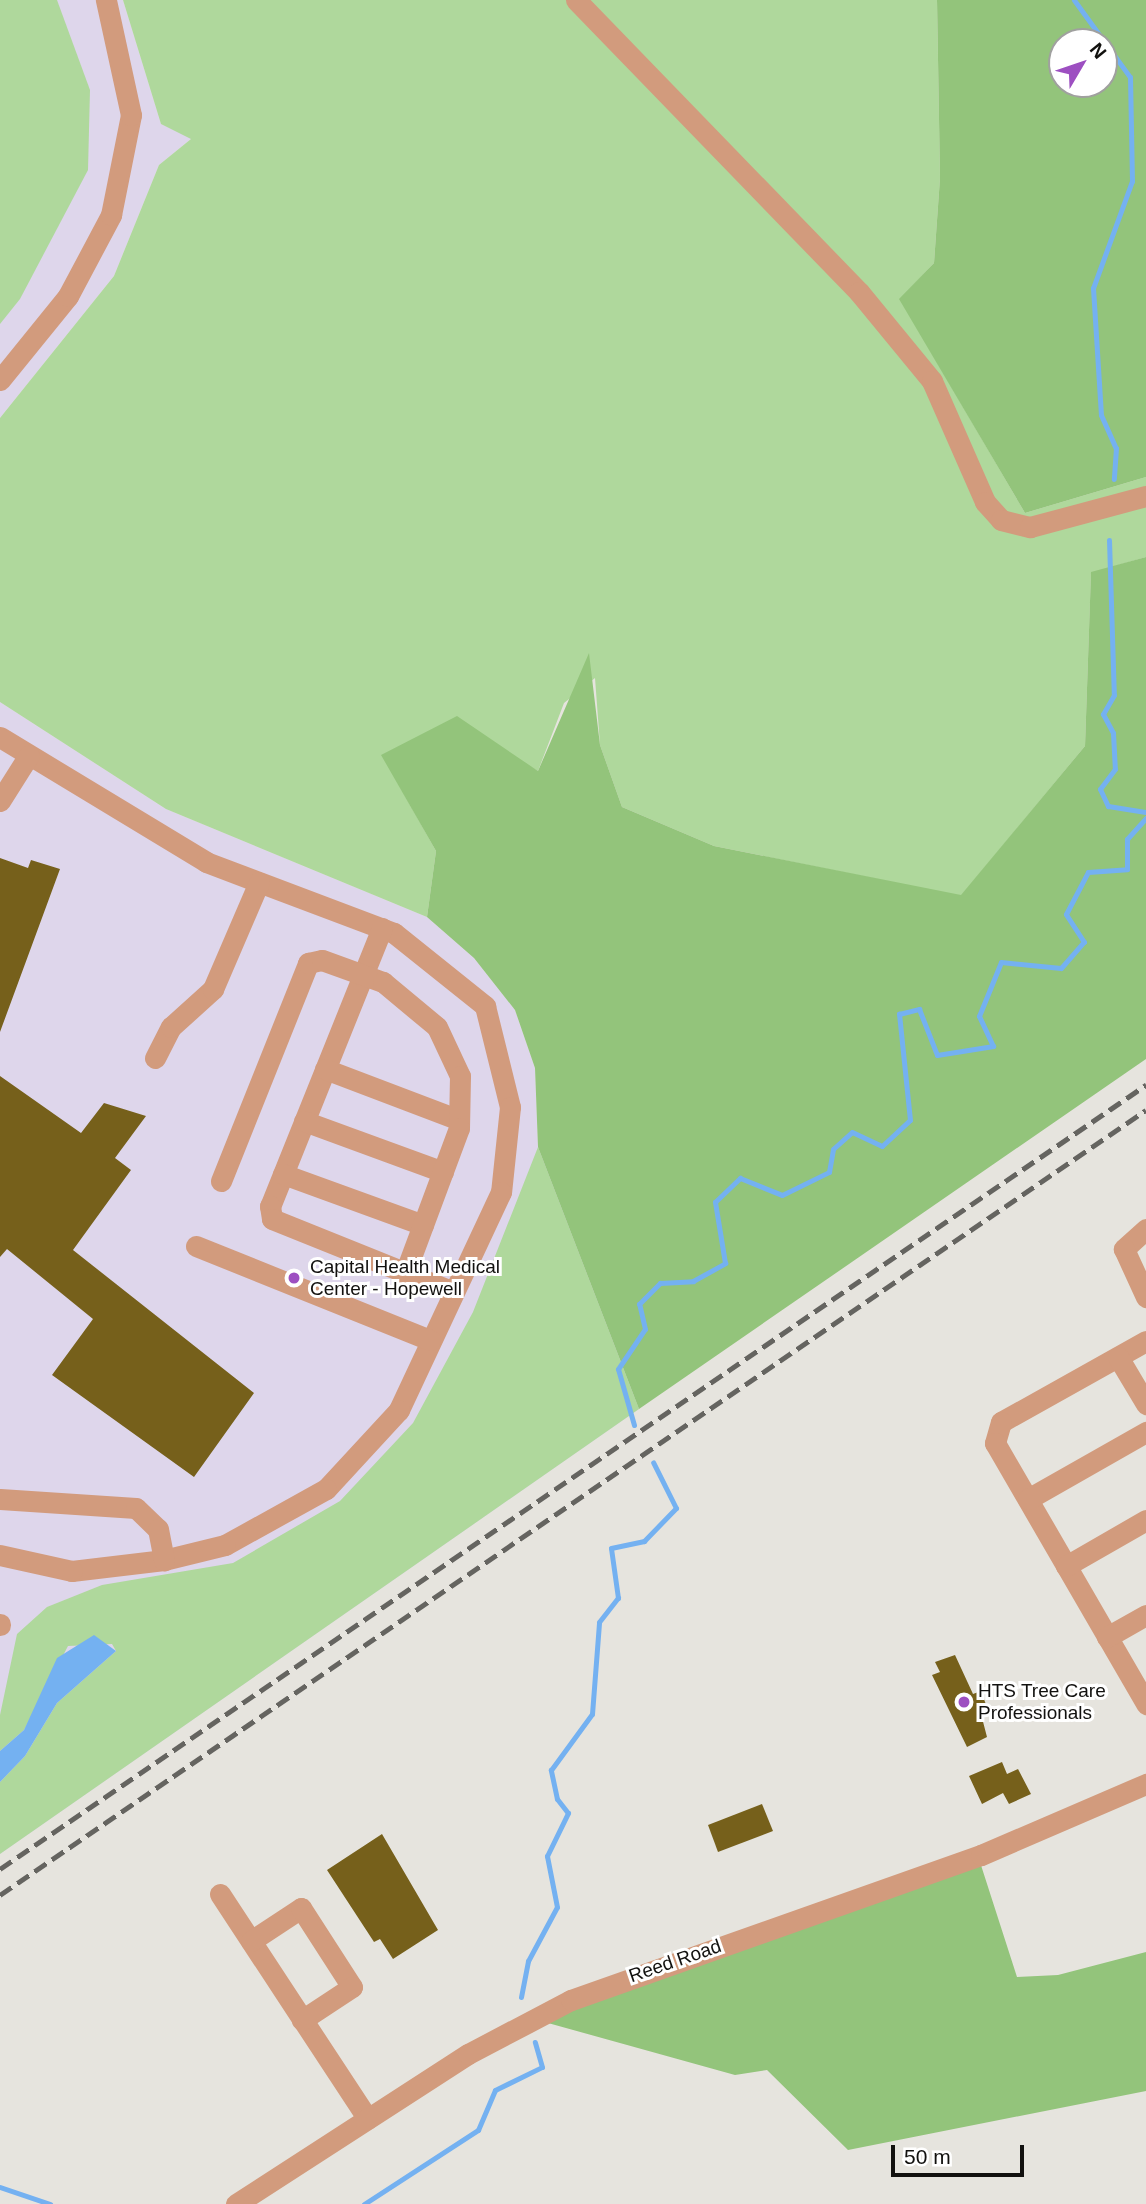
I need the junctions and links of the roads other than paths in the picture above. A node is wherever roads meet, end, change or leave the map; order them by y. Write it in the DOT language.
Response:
graph roads {
  1 [pos="106,0"];
  2 [pos="576,0"];
  3 [pos="0,380"];
  4 [pos="1139,498"];
  5 [pos="0,737"];
  6 [pos="29,755"];
  7 [pos="0,801"];
  8 [pos="259,882"];
  9 [pos="382,928"];
  10 [pos="363,975"];
  11 [pos="155,1058"];
  12 [pos="325,1069"];
  13 [pos="459,1120"];
  14 [pos="304,1121"];
  15 [pos="443,1172"];
  16 [pos="283,1174"];
  17 [pos="221,1181"];
  18 [pos="423,1225"];
  19 [pos="1146,1229"];
  20 [pos="196,1246"];
  21 [pos="405,1273"];
  22 [pos="451,1291"];
  23 [pos="1146,1297"];
  24 [pos="430,1340"];
  25 [pos="1146,1341"];
  26 [pos="1118,1357"];
  27 [pos="1146,1404"];
  28 [pos="1146,1432"];
  29 [pos="0,1499"];
  30 [pos="1028,1499"];
  31 [pos="1146,1520"];
  32 [pos="0,1555"];
  33 [pos="164,1560"];
  34 [pos="1066,1566"];
  35 [pos="1146,1615"];
  36 [pos="1107,1637"];
  37 [pos="1146,1704"];
  38 [pos="1146,1784"];
  39 [pos="220,1895"];
  40 [pos="251,1941"];
  41 [pos="302,2020"];
  42 [pos="368,2119"];
  43 [pos="236,2204"];
  1 -- 3 [label="street"];
  2 -- 4 [label="street"];
  5 -- 6 [label="street"];
  6 -- 7 [label="street"];
  6 -- 8 [label="street"];
  8 -- 9 [label="street"];
  8 -- 11 [label="street"];
  9 -- 10 [label="street"];
  9 -- 22 [label="street"];
  10 -- 12 [label="street"];
  10 -- 13 [label="street"];
  10 -- 17 [label="street"];
  12 -- 13 [label="street"];
  12 -- 14 [label="street"];
  13 -- 15 [label="street"];
  14 -- 15 [label="street"];
  14 -- 16 [label="street"];
  15 -- 18 [label="street"];
  16 -- 18 [label="street"];
  16 -- 21 [label="street"];
  18 -- 21 [label="street"];
  19 -- 23 [label="street"];
  20 -- 24 [label="street"];
  21 -- 22 [label="street"];
  22 -- 24 [label="street"];
  24 -- 33 [label="street"];
  25 -- 26 [label="street"];
  26 -- 27 [label="street"];
  26 -- 30 [label="street"];
  28 -- 30 [label="street"];
  29 -- 33 [label="street"];
  30 -- 34 [label="street"];
  31 -- 34 [label="street"];
  32 -- 33 [label="street"];
  34 -- 36 [label="street"];
  35 -- 36 [label="street"];
  36 -- 37 [label="street"];
  38 -- 42 [label="street, Reed Road"];
  39 -- 40 [label="street"];
  40 -- 41 [label="street"];
  40 -- 41 [label="street"];
  41 -- 42 [label="street"];
  42 -- 43 [label="street, Reed Road"];
}
